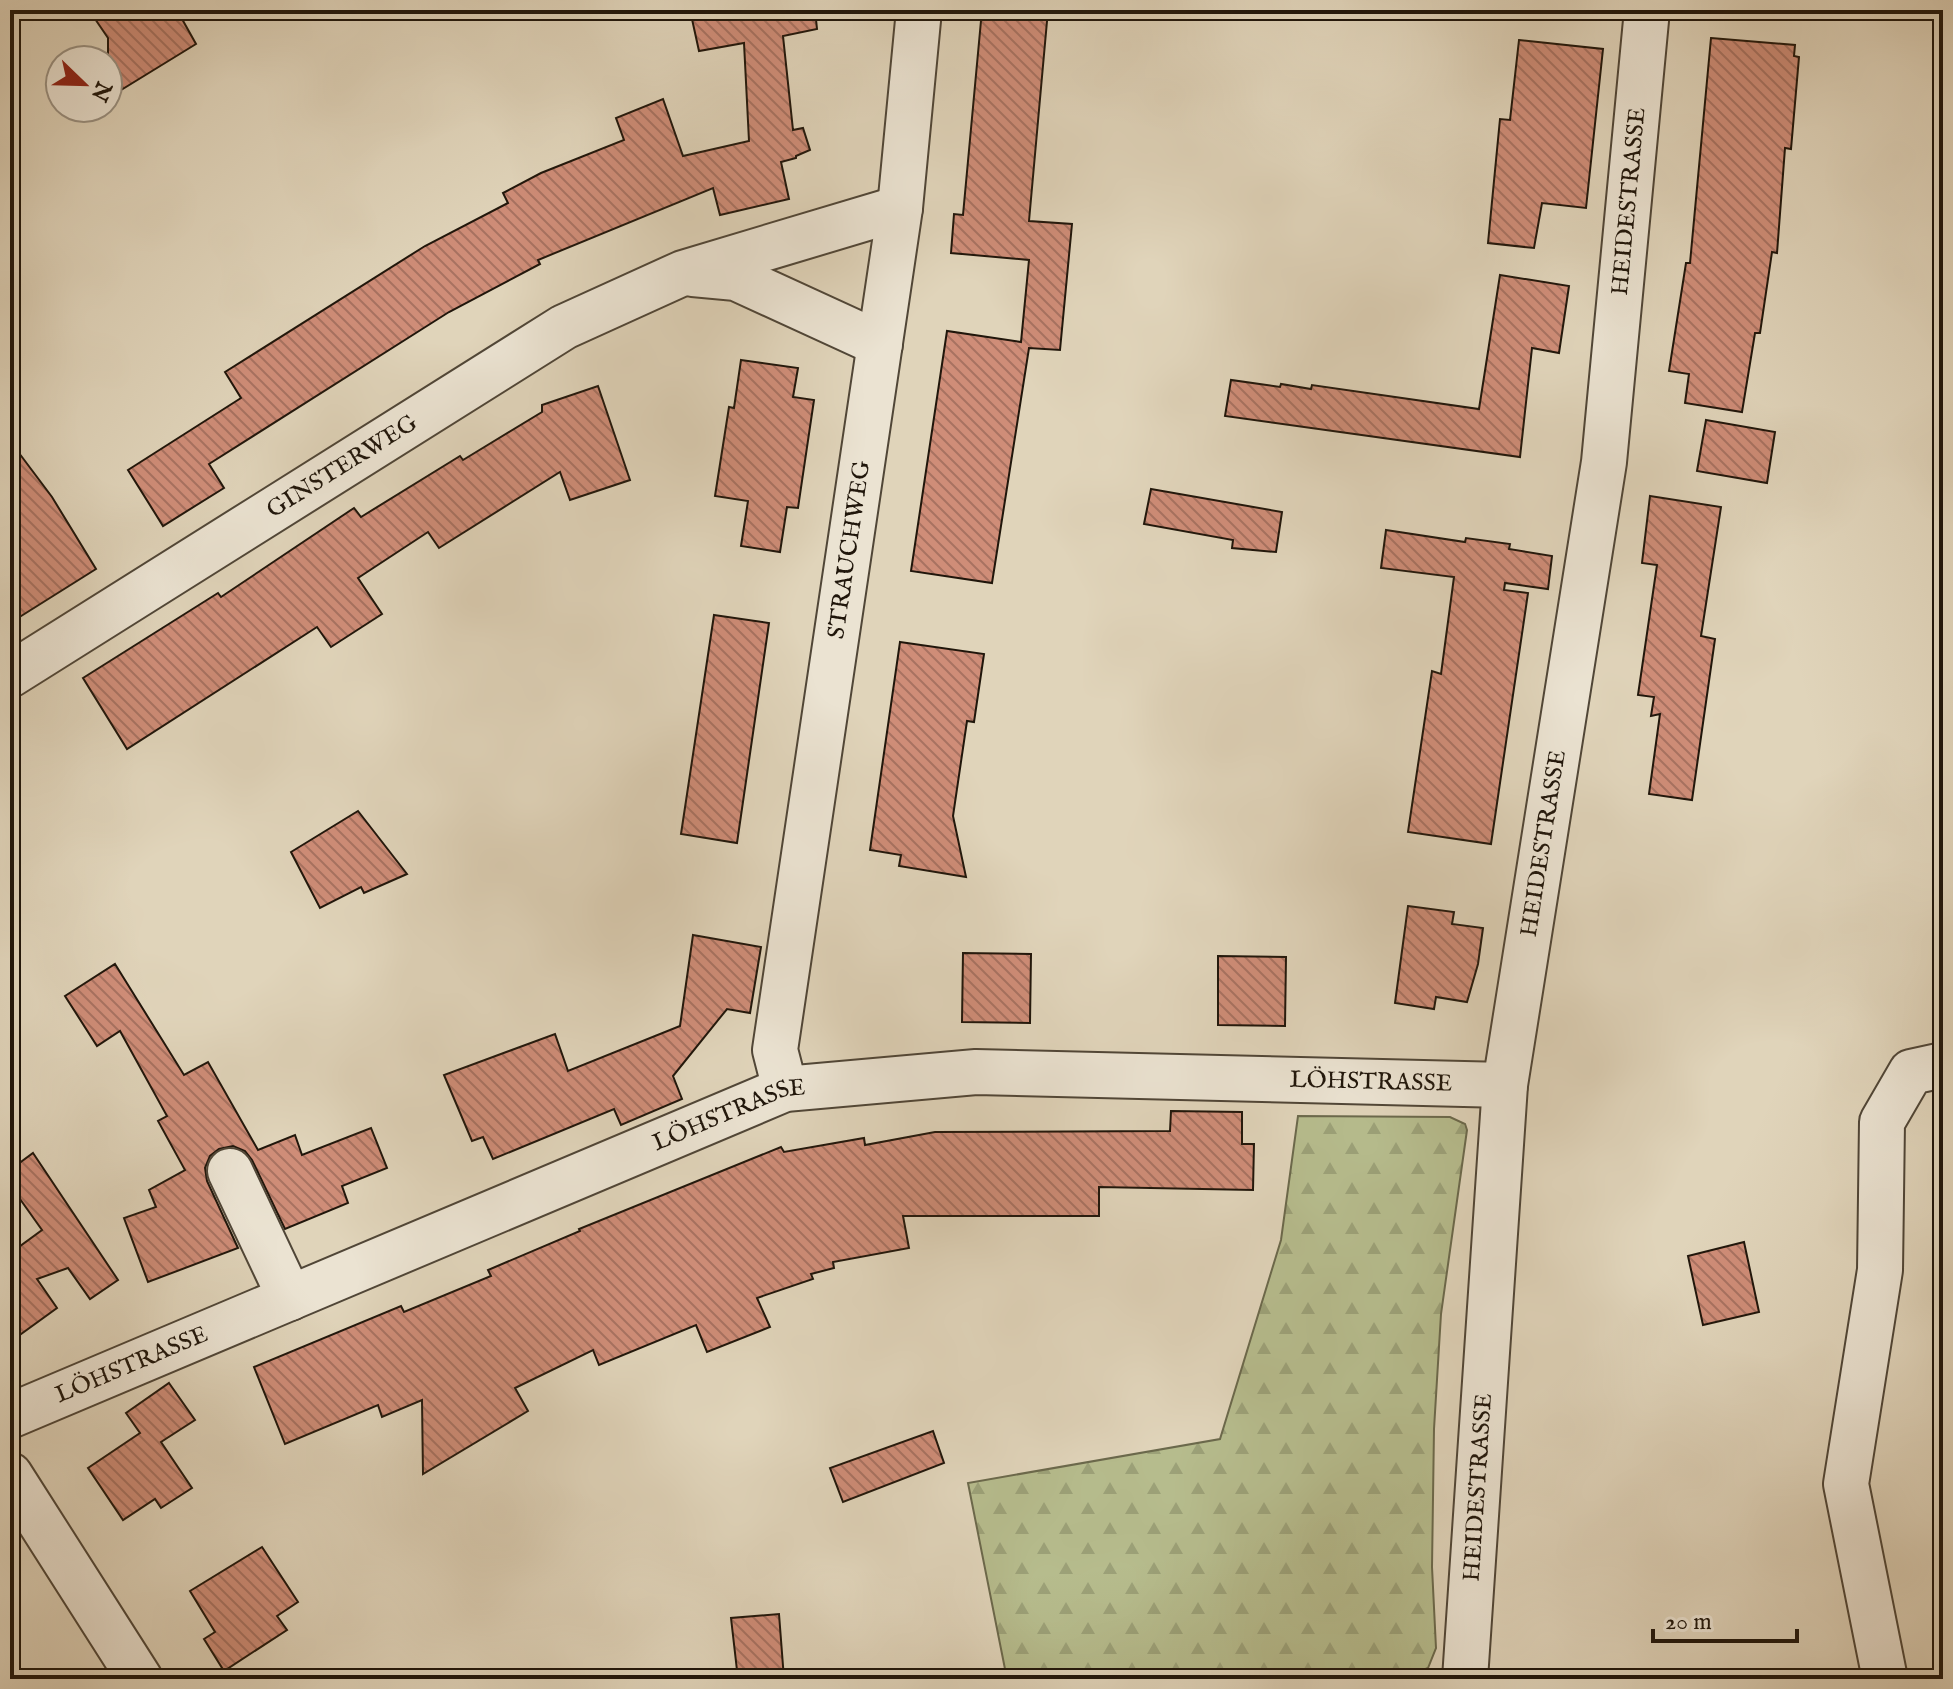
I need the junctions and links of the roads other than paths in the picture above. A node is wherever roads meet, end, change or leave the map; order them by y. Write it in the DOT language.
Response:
graph roads {
  1 [pos="919,10"];
  2 [pos="1647,10"];
  3 [pos="900,208"];
  4 [pos="683,273"];
  5 [pos="880,344"];
  6 [pos="10,675"];
  7 [pos="1943,1065"];
  8 [pos="1505,1085"];
  9 [pos="785,1089"];
  10 [pos="230,1171"];
  11 [pos="290,1298"];
  12 [pos="10,1416"];
  13 [pos="10,1475"];
  14 [pos="140,1679"];
  15 [pos="1465,1679"];
  16 [pos="1885,1679"];
  1 -- 3 [label="street, STRAUCHWEG"];
  2 -- 8 [label="street, HEIDESTRASSE"];
  3 -- 4 [label="street, GINSTERWEG"];
  3 -- 5 [label="street, STRAUCHWEG"];
  4 -- 5 [label="street, GINSTERWEG"];
  4 -- 6 [label="street, GINSTERWEG"];
  5 -- 9 [label="street, STRAUCHWEG"];
  7 -- 16 [label="street"];
  8 -- 9 [label="street, LÖHSTRASSE"];
  8 -- 15 [label="street, HEIDESTRASSE"];
  9 -- 11 [label="street, LÖHSTRASSE"];
  10 -- 11 [label="street"];
  11 -- 12 [label="street, LÖHSTRASSE"];
  13 -- 14 [label="street"];
}
